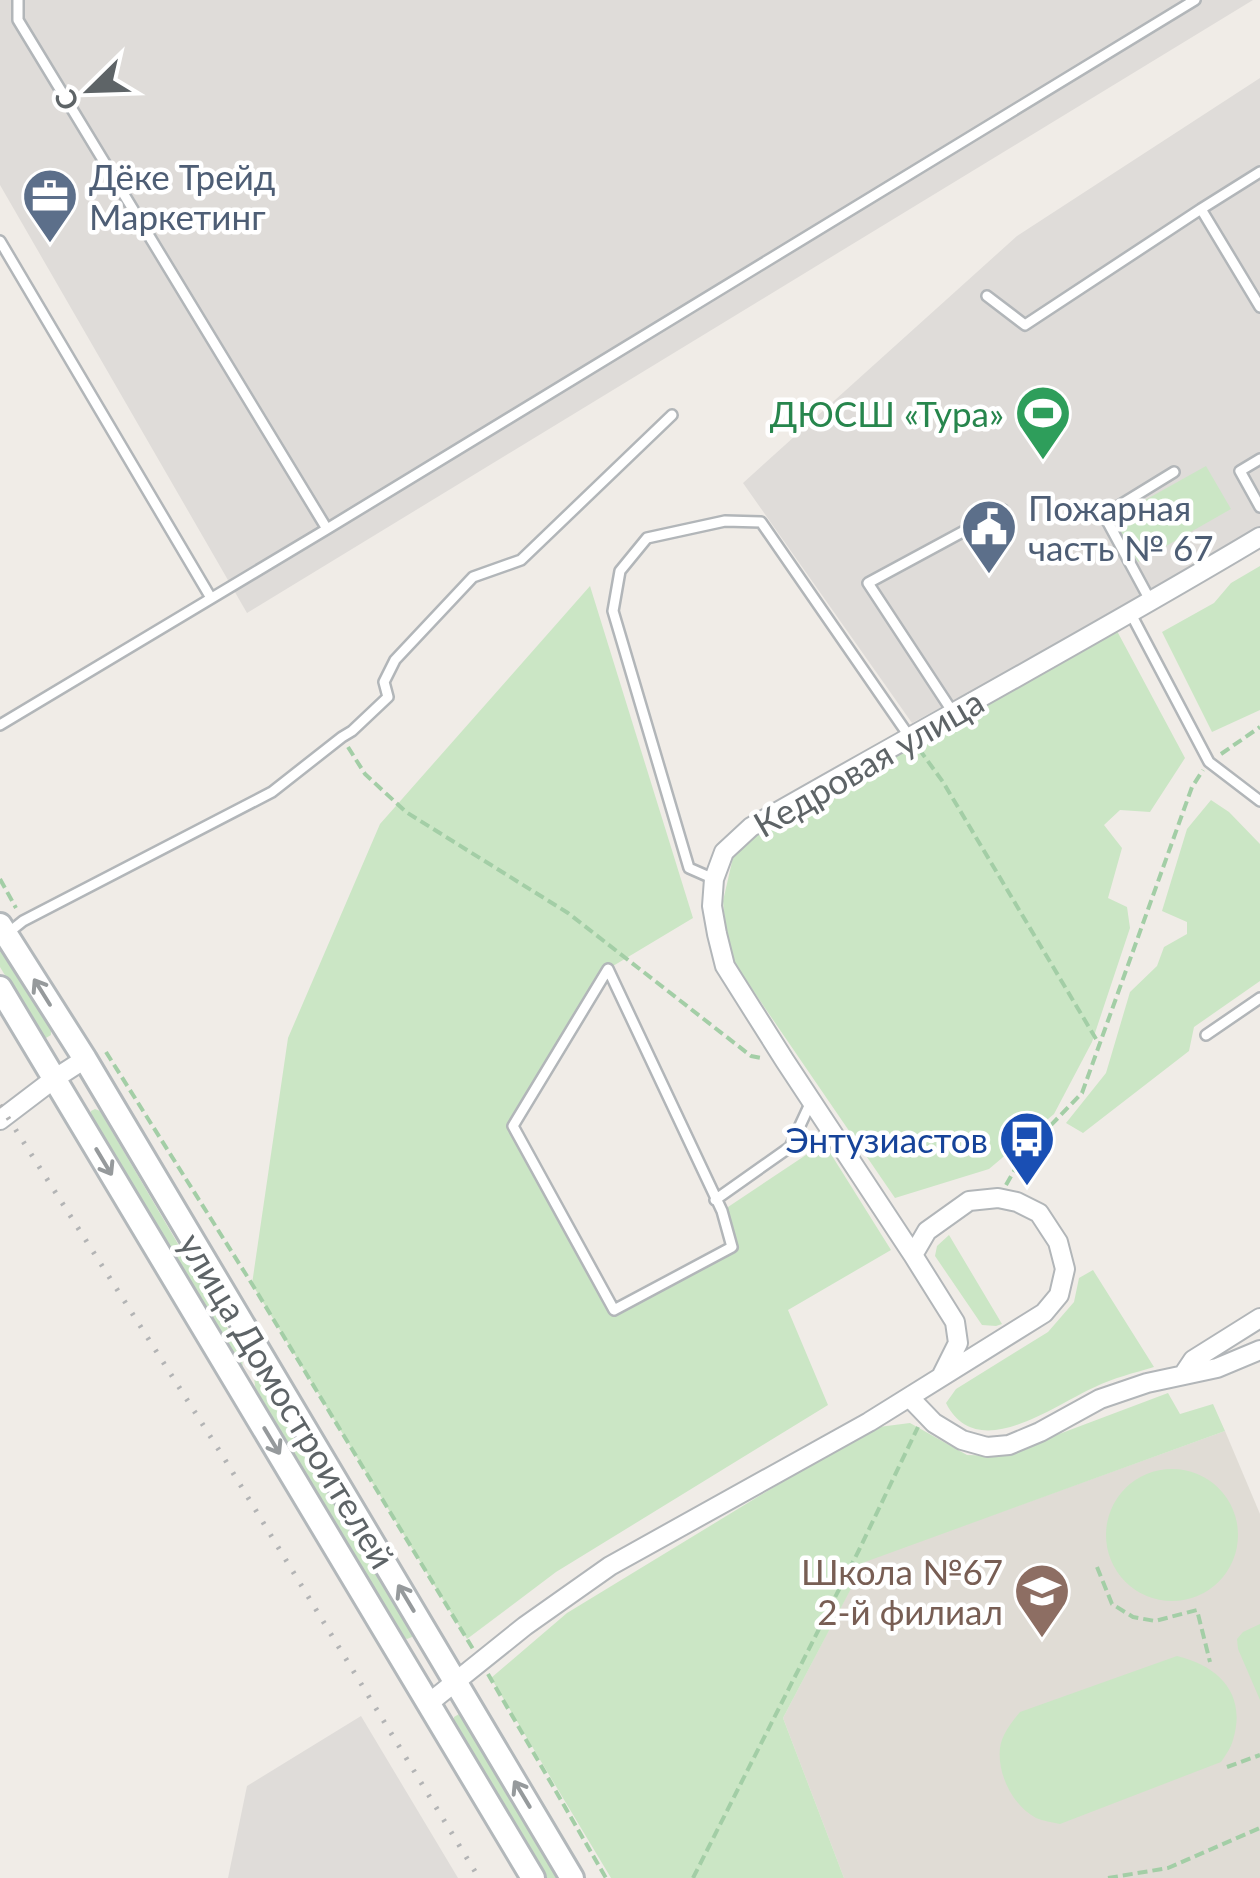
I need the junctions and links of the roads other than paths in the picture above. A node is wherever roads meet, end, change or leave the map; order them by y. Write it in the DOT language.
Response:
graph roads {
  1 [pos="18,0"];
  2 [pos="1194,0"];
  3 [pos="1260,172"];
  4 [pos="1201,209"];
  5 [pos="0,241"];
  6 [pos="987,296"];
  7 [pos="1260,307"];
  8 [pos="672,415"];
  9 [pos="1260,459"];
  10 [pos="1174,472"];
  11 [pos="1260,507"];
  12 [pos="1002,510"];
  13 [pos="327,530"];
  14 [pos="1260,537"];
  15 [pos="212,598"];
  16 [pos="1151,602"];
  17 [pos="1131,614"];
  18 [pos="952,712"];
  19 [pos="0,725"];
  20 [pos="909,736"];
  21 [pos="1260,801"];
  22 [pos="714,879"];
  23 [pos="10,927"];
  24 [pos="0,988"];
  25 [pos="1260,998"];
  26 [pos="1206,1035"];
  27 [pos="93,1052"];
  28 [pos="54,1079"];
  29 [pos="812,1102"];
  30 [pos="0,1120"];
  31 [pos="715,1200"];
  32 [pos="913,1255"];
  33 [pos="1260,1318"];
  34 [pos="1260,1350"];
  35 [pos="1183,1375"];
  36 [pos="941,1377"];
  37 [pos="910,1398"];
  38 [pos="456,1682"];
  39 [pos="428,1703"];
  40 [pos="533,1878"];
  41 [pos="572,1878"];
  1 -- 13 [label="lane"];
  2 -- 13 [label="lane"];
  3 -- 4 [label="lane"];
  4 -- 6 [label="lane"];
  4 -- 7 [label="lane"];
  5 -- 15 [label="lane"];
  8 -- 23 [label="lane"];
  9 -- 11 [label="lane"];
  10 -- 16 [label="lane"];
  12 -- 18 [label="lane"];
  13 -- 15 [label="lane"];
  14 -- 16 [label="street, Кедровая улица"];
  15 -- 19 [label="lane"];
  16 -- 17 [label="street, Кедровая улица"];
  17 -- 18 [label="street, Кедровая улица"];
  17 -- 21 [label="lane"];
  18 -- 20 [label="street, Кедровая улица"];
  20 -- 22 [label="street, Кедровая улица"];
  20 -- 22 [label="lane"];
  22 -- 29 [label="street"];
  27 -- 23 [label="main road, улица Домостроителей, one-way"];
  24 -- 28 [label="main road, улица Домостроителей"];
  25 -- 26 [label="lane"];
  27 -- 28 [label="street"];
  38 -- 27 [label="main road, улица Домостроителей, one-way"];
  28 -- 30 [label="street"];
  28 -- 39 [label="main road, улица Домостроителей, one-way"];
  29 -- 31 [label="lane"];
  29 -- 32 [label="street"];
  31 -- 31 [label="lane"];
  32 -- 36 [label="street"];
  32 -- 36 [label="street"];
  33 -- 35 [label="street"];
  34 -- 35 [label="street"];
  35 -- 37 [label="street"];
  36 -- 37 [label="street"];
  37 -- 38 [label="street"];
  38 -- 39 [label="street"];
  41 -- 38 [label="main road, улица Домостроителей, one-way"];
  39 -- 40 [label="main road, улица Домостроителей"];
}
